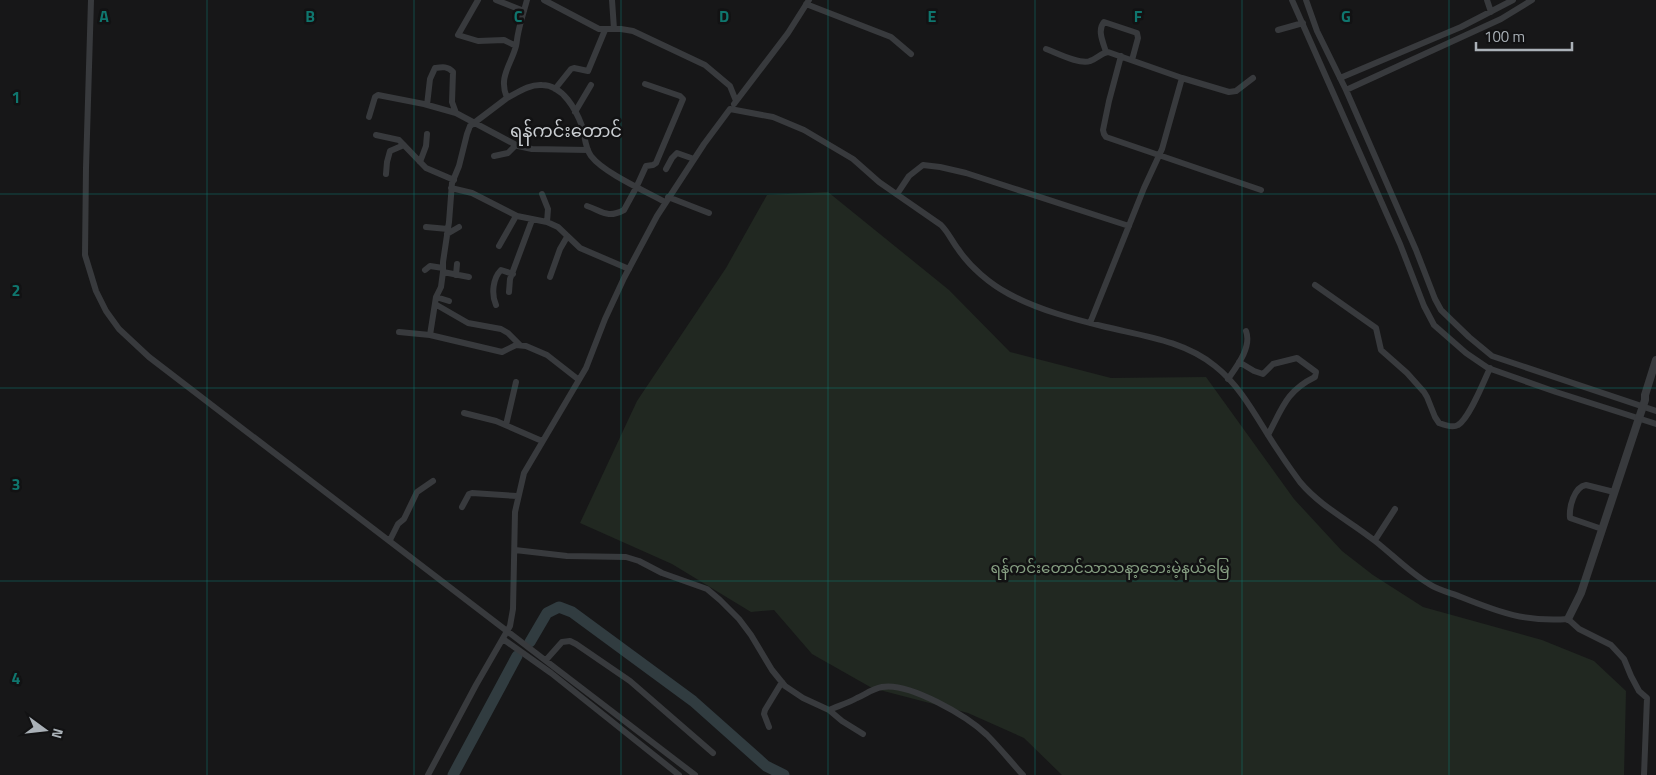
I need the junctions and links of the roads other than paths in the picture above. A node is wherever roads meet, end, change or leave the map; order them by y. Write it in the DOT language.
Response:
graph roads {
  1 [pos="91,0"];
  2 [pos="478,0"];
  3 [pos="496,0"];
  4 [pos="527,0"];
  5 [pos="544,0"];
  6 [pos="612,0"];
  7 [pos="1292,0"];
  8 [pos="1306,0"];
  9 [pos="1487,0"];
  10 [pos="1513,0"];
  11 [pos="1532,0"];
  12 [pos="808,2"];
  13 [pos="524,11"];
  14 [pos="1491,12"];
  15 [pos="1303,23"];
  16 [pos="614,28"];
  17 [pos="605,30"];
  18 [pos="1278,30"];
  19 [pos="516,46"];
  20 [pos="1046,49"];
  21 [pos="1106,52"];
  22 [pos="911,54"];
  23 [pos="1121,56"];
  24 [pos="1132,60"];
  25 [pos="1182,78"];
  26 [pos="1253,78"];
  27 [pos="1341,79"];
  28 [pos="645,84"];
  29 [pos="591,85"];
  30 [pos="555,89"];
  31 [pos="1345,89"];
  32 [pos="506,98"];
  33 [pos="736,101"];
  34 [pos="426,105"];
  35 [pos="730,109"];
  36 [pos="575,112"];
  37 [pos="456,113"];
  38 [pos="369,117"];
  39 [pos="474,123"];
  40 [pos="427,134"];
  41 [pos="376,135"];
  42 [pos="404,145"];
  43 [pos="516,145"];
  44 [pos="588,150"];
  45 [pos="1160,155"];
  46 [pos="494,156"];
  47 [pos="694,159"];
  48 [pos="420,162"];
  49 [pos="666,169"];
  50 [pos="386,174"];
  51 [pos="454,180"];
  52 [pos="451,188"];
  53 [pos="636,188"];
  54 [pos="1261,190"];
  55 [pos="542,194"];
  56 [pos="896,194"];
  57 [pos="667,199"];
  58 [pos="588,206"];
  59 [pos="709,213"];
  60 [pos="516,216"];
  61 [pos="532,220"];
  62 [pos="548,222"];
  63 [pos="426,226"];
  64 [pos="1129,226"];
  65 [pos="459,227"];
  66 [pos="447,231"];
  67 [pos="568,237"];
  68 [pos="498,246"];
  69 [pos="458,264"];
  70 [pos="629,269"];
  71 [pos="425,270"];
  72 [pos="443,270"];
  73 [pos="513,274"];
  74 [pos="456,275"];
  75 [pos="470,277"];
  76 [pos="550,277"];
  77 [pos="1315,285"];
  78 [pos="509,292"];
  79 [pos="436,301"];
  80 [pos="449,302"];
  81 [pos="496,305"];
  82 [pos="1090,323"];
  83 [pos="399,332"];
  84 [pos="1246,332"];
  85 [pos="430,335"];
  86 [pos="520,345"];
  87 [pos="1656,360"];
  88 [pos="1239,362"];
  89 [pos="1490,368"];
  90 [pos="1228,378"];
  91 [pos="1656,378"];
  92 [pos="579,380"];
  93 [pos="516,382"];
  94 [pos="1643,405"];
  95 [pos="1656,412"];
  96 [pos="464,413"];
  97 [pos="1639,418"];
  98 [pos="1656,424"];
  99 [pos="506,425"];
  100 [pos="1268,435"];
  101 [pos="542,441"];
  102 [pos="433,481"];
  103 [pos="1614,492"];
  104 [pos="518,496"];
  105 [pos="462,507"];
  106 [pos="1395,509"];
  107 [pos="1602,529"];
  108 [pos="390,540"];
  109 [pos="1375,540"];
  110 [pos="514,550"];
  111 [pos="1568,619"];
  112 [pos="505,635"];
  113 [pos="546,660"];
  114 [pos="782,682"];
  115 [pos="829,710"];
  116 [pos="769,727"];
  117 [pos="863,734"];
  118 [pos="713,753"];
  119 [pos="428,775"];
  120 [pos="679,775"];
  121 [pos="696,775"];
  122 [pos="1023,775"];
  123 [pos="1644,775"];
  1 -- 108 [label="street"];
  2 -- 19 [label="street"];
  3 -- 13 [label="street"];
  4 -- 13 [label="street"];
  5 -- 17 [label="street"];
  6 -- 16 [label="street"];
  7 -- 15 [label="street"];
  8 -- 27 [label="street"];
  9 -- 14 [label="street"];
  10 -- 14 [label="street"];
  11 -- 31 [label="street"];
  12 -- 22 [label="street"];
  12 -- 33 [label="street"];
  13 -- 19 [label="street"];
  14 -- 27 [label="street"];
  15 -- 18 [label="street"];
  15 -- 89 [label="street"];
  16 -- 17 [label="street"];
  16 -- 33 [label="street"];
  17 -- 30 [label="street"];
  19 -- 32 [label="street"];
  20 -- 21 [label="street"];
  21 -- 23 [label="street"];
  21 -- 24 [label="street"];
  23 -- 24 [label="street"];
  23 -- 45 [label="street"];
  24 -- 25 [label="street"];
  25 -- 26 [label="street"];
  25 -- 45 [label="street"];
  27 -- 31 [label="street"];
  28 -- 53 [label="street"];
  29 -- 36 [label="street"];
  30 -- 32 [label="street"];
  30 -- 36 [label="street"];
  31 -- 94 [label="street"];
  32 -- 39 [label="street"];
  33 -- 35 [label="street"];
  34 -- 37 [label="street"];
  34 -- 37 [label="street"];
  34 -- 38 [label="street"];
  35 -- 47 [label="street"];
  35 -- 56 [label="street"];
  36 -- 44 [label="street"];
  37 -- 39 [label="street"];
  39 -- 43 [label="street"];
  39 -- 51 [label="street"];
  40 -- 48 [label="street"];
  41 -- 42 [label="street"];
  42 -- 48 [label="street"];
  42 -- 50 [label="street"];
  43 -- 44 [label="street"];
  43 -- 46 [label="street"];
  44 -- 53 [label="street"];
  45 -- 54 [label="street"];
  45 -- 64 [label="street"];
  47 -- 49 [label="street"];
  47 -- 57 [label="street"];
  48 -- 51 [label="street"];
  51 -- 52 [label="street"];
  52 -- 60 [label="street"];
  52 -- 66 [label="street"];
  53 -- 57 [label="street"];
  53 -- 58 [label="street"];
  55 -- 62 [label="street"];
  56 -- 64 [label="street"];
  56 -- 82 [label="street"];
  57 -- 59 [label="street"];
  57 -- 70 [label="street"];
  60 -- 61 [label="street"];
  60 -- 68 [label="street"];
  61 -- 62 [label="street"];
  61 -- 73 [label="street"];
  62 -- 67 [label="street"];
  63 -- 66 [label="street"];
  64 -- 82 [label="street"];
  65 -- 66 [label="street"];
  66 -- 72 [label="street"];
  67 -- 70 [label="street"];
  67 -- 76 [label="street"];
  69 -- 74 [label="street"];
  70 -- 92 [label="street"];
  71 -- 72 [label="street"];
  72 -- 74 [label="street"];
  72 -- 79 [label="street"];
  73 -- 78 [label="street"];
  73 -- 81 [label="street"];
  74 -- 75 [label="street"];
  77 -- 89 [label="street"];
  79 -- 80 [label="street"];
  79 -- 85 [label="street"];
  79 -- 86 [label="street"];
  82 -- 90 [label="street"];
  83 -- 85 [label="street"];
  84 -- 88 [label="street"];
  85 -- 86 [label="street"];
  86 -- 92 [label="street"];
  87 -- 94 [label="street"];
  88 -- 90 [label="street"];
  88 -- 100 [label="street"];
  89 -- 97 [label="street"];
  90 -- 100 [label="street"];
  91 -- 94 [label="street"];
  92 -- 101 [label="street"];
  93 -- 99 [label="street"];
  94 -- 95 [label="street"];
  94 -- 97 [label="street"];
  96 -- 99 [label="street"];
  97 -- 98 [label="street"];
  97 -- 103 [label="street"];
  99 -- 101 [label="street"];
  100 -- 109 [label="street"];
  101 -- 104 [label="street"];
  102 -- 108 [label="street"];
  103 -- 107 [label="street"];
  103 -- 107 [label="street"];
  104 -- 105 [label="street"];
  104 -- 110 [label="street"];
  106 -- 109 [label="street"];
  107 -- 111 [label="street"];
  108 -- 112 [label="street"];
  109 -- 111 [label="street"];
  110 -- 112 [label="street"];
  110 -- 114 [label="street"];
  111 -- 123 [label="street"];
  112 -- 113 [label="street"];
  112 -- 119 [label="street"];
  112 -- 120 [label="street"];
  113 -- 118 [label="street"];
  113 -- 121 [label="street"];
  114 -- 115 [label="street"];
  114 -- 116 [label="street"];
  115 -- 117 [label="street"];
  115 -- 122 [label="street"];
}
